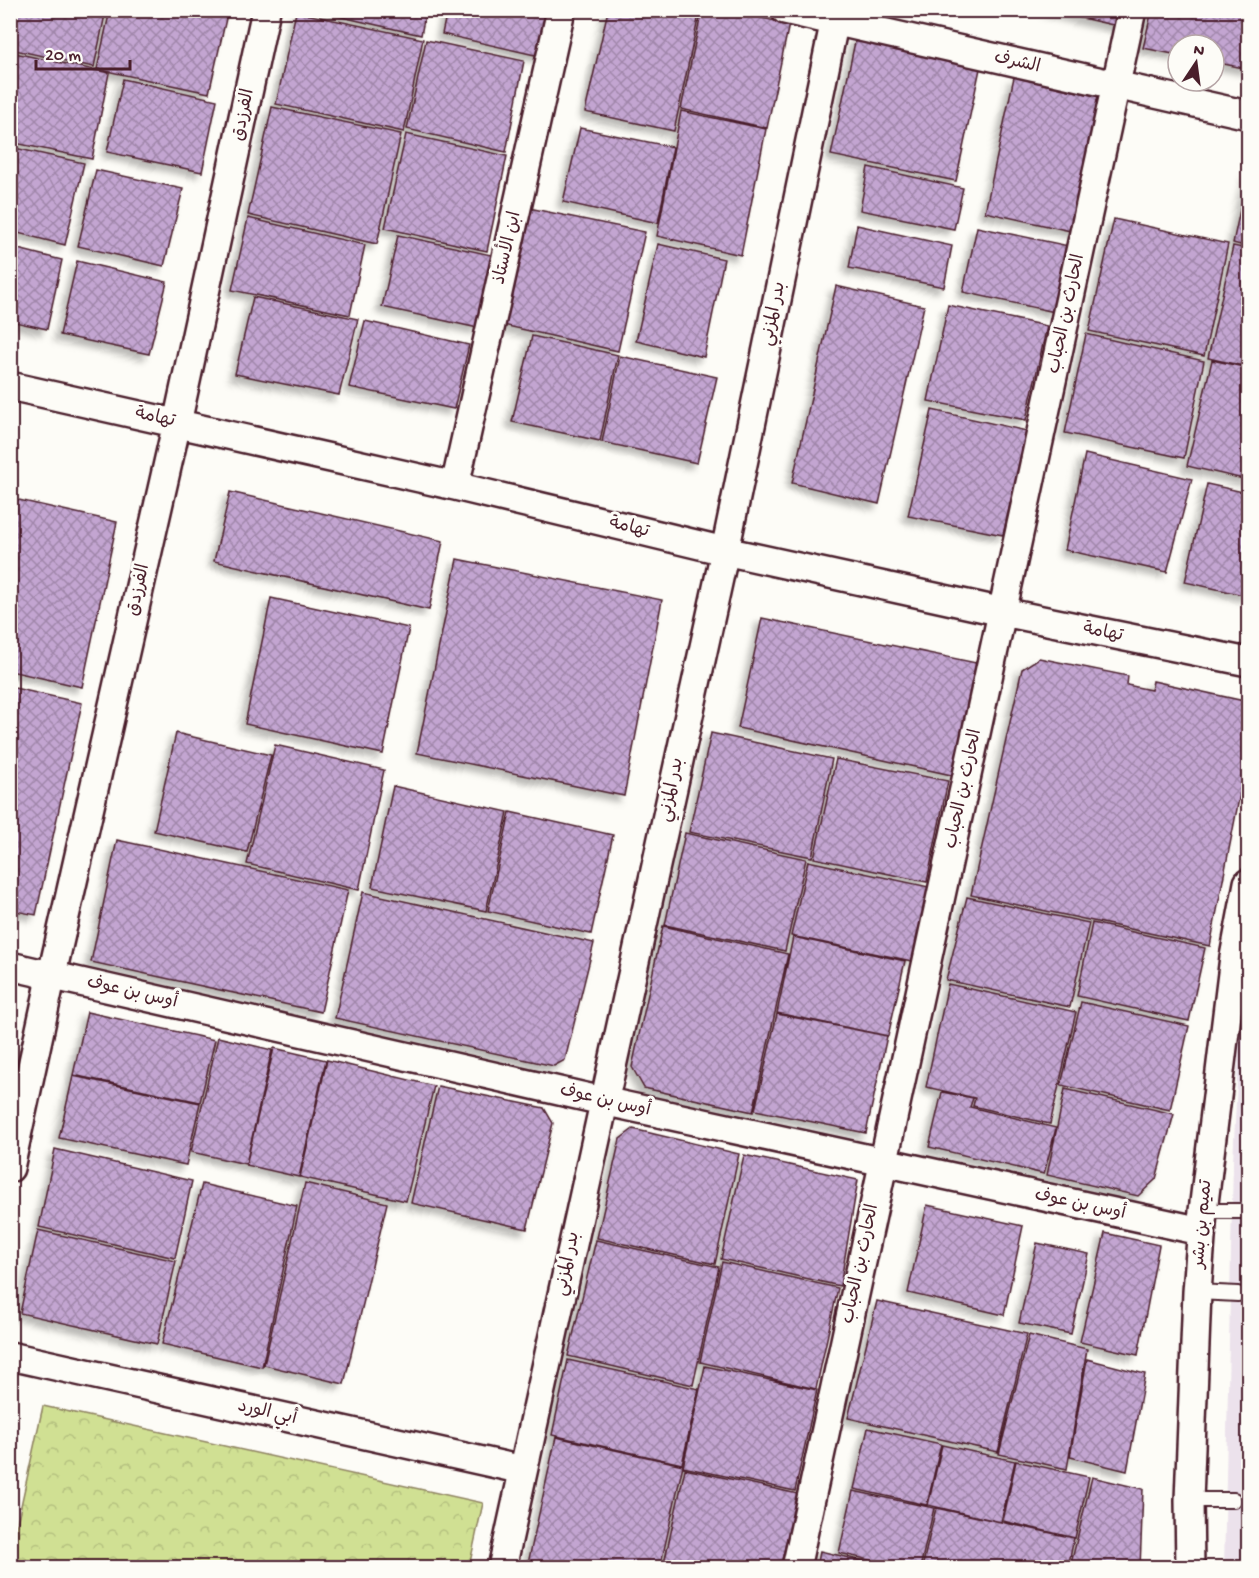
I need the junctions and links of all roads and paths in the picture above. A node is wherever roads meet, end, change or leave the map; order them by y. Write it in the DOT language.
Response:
graph roads {
  1 [pos="266,10"];
  2 [pos="561,10"];
  3 [pos="785,10"];
  4 [pos="1132,10"];
  5 [pos="836,16"];
  6 [pos="1116,86"];
  7 [pos="1248,115"];
  8 [pos="10,386"];
  9 [pos="177,423"];
  10 [pos="455,486"];
  11 [pos="725,551"];
  12 [pos="1003,612"];
  13 [pos="1248,662"];
  14 [pos="1248,883"];
  15 [pos="10,966"];
  16 [pos="52,975"];
  17 [pos="603,1101"];
  18 [pos="883,1163"];
  19 [pos="10,1168"];
  20 [pos="1248,1211"];
  21 [pos="1202,1221"];
  22 [pos="1197,1292"];
  23 [pos="1238,1294"];
  24 [pos="10,1356"];
  25 [pos="523,1470"];
  26 [pos="1189,1500"];
  27 [pos="1234,1500"];
  28 [pos="502,1568"];
  29 [pos="796,1568"];
  30 [pos="1190,1568"];
  1 -- 9 [label="street, الفرزدق"];
  2 -- 10 [label="street, ابن الأستاذ"];
  3 -- 5 [label="street, الشرف"];
  4 -- 6 [label="street, الحارث بن الحباب"];
  5 -- 6 [label="street, الشرف"];
  5 -- 11 [label="street, بدر المزني"];
  6 -- 7 [label="street, الشرف"];
  6 -- 12 [label="street, الحارث بن الحباب"];
  8 -- 9 [label="street, تهامة"];
  9 -- 10 [label="street, تهامة"];
  9 -- 16 [label="street, الفرزدق"];
  10 -- 11 [label="street, تهامة"];
  11 -- 12 [label="street, تهامة"];
  11 -- 17 [label="street, بدر المزني"];
  12 -- 13 [label="street, تهامة"];
  12 -- 18 [label="street, الحارث بن الحباب"];
  14 -- 21 [label="street, تميم بن بشر"];
  15 -- 16 [label="street, أوس بن عوف"];
  16 -- 17 [label="street, أوس بن عوف"];
  16 -- 19 [label="street, الفرزدق"];
  17 -- 18 [label="street, أوس بن عوف"];
  17 -- 25 [label="street, بدر المزني"];
  18 -- 21 [label="street, أوس بن عوف"];
  18 -- 29 [label="street, الحارث بن الحباب"];
  20 -- 21 [label="lane"];
  21 -- 22 [label="street, تميم بن بشر"];
  22 -- 23 [label="lane"];
  22 -- 26 [label="street, تميم بن بشر"];
  24 -- 25 [label="street, أبي الورد"];
  25 -- 28 [label="street, بدر المزني"];
  26 -- 27 [label="lane"];
  26 -- 30 [label="street, تميم بن بشر"];
}
